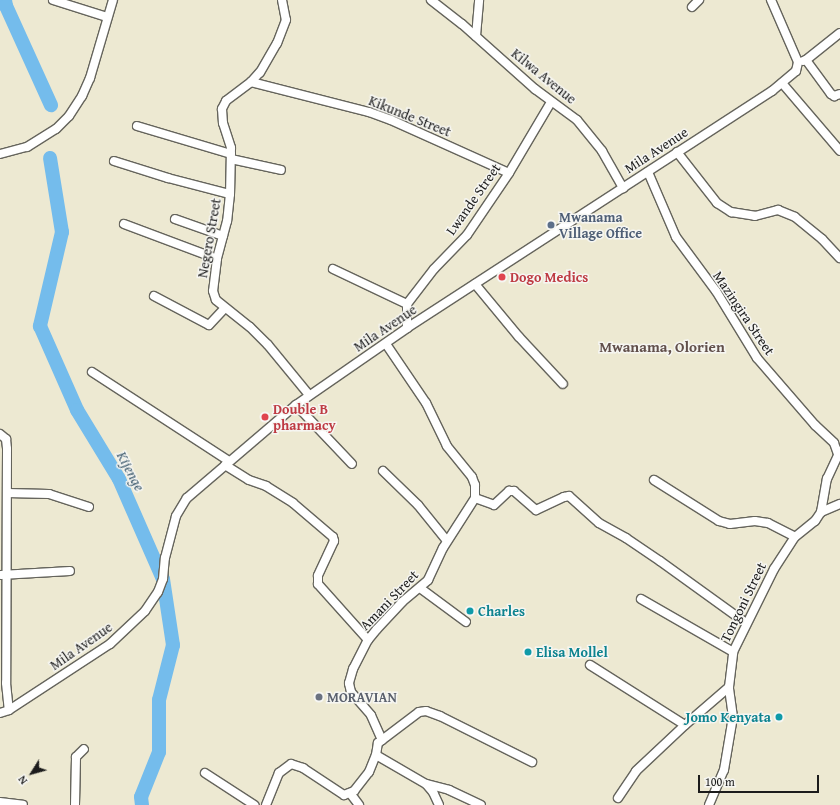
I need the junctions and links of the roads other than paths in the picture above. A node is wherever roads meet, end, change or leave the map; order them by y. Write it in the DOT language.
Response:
graph roads {
  1 [pos="53,0"];
  2 [pos="113,0"];
  3 [pos="282,0"];
  4 [pos="431,0"];
  5 [pos="479,0"];
  6 [pos="699,0"];
  7 [pos="771,0"];
  8 [pos="692,7"];
  9 [pos="107,17"];
  10 [pos="840,33"];
  11 [pos="476,36"];
  12 [pos="802,61"];
  13 [pos="251,82"];
  14 [pos="782,83"];
  15 [pos="840,94"];
  16 [pos="551,102"];
  17 [pos="137,126"];
  18 [pos="840,150"];
  19 [pos="677,152"];
  20 [pos="0,154"];
  21 [pos="231,156"];
  22 [pos="114,161"];
  23 [pos="281,170"];
  24 [pos="648,172"];
  25 [pos="508,173"];
  26 [pos="623,188"];
  27 [pos="230,194"];
  28 [pos="175,219"];
  29 [pos="124,224"];
  30 [pos="223,236"];
  31 [pos="840,258"];
  32 [pos="217,259"];
  33 [pos="333,268"];
  34 [pos="475,284"];
  35 [pos="154,296"];
  36 [pos="407,304"];
  37 [pos="225,308"];
  38 [pos="407,328"];
  39 [pos="386,344"];
  40 [pos="92,372"];
  41 [pos="563,384"];
  42 [pos="309,395"];
  43 [pos="296,405"];
  44 [pos="0,434"];
  45 [pos="839,453"];
  46 [pos="227,463"];
  47 [pos="352,464"];
  48 [pos="383,471"];
  49 [pos="654,480"];
  50 [pos="7,493"];
  51 [pos="475,498"];
  52 [pos="840,504"];
  53 [pos="89,506"];
  54 [pos="821,512"];
  55 [pos="795,537"];
  56 [pos="447,541"];
  57 [pos="70,571"];
  58 [pos="3,575"];
  59 [pos="420,588"];
  60 [pos="641,599"];
  61 [pos="466,622"];
  62 [pos="746,623"];
  63 [pos="368,640"];
  64 [pos="733,652"];
  65 [pos="590,665"];
  66 [pos="729,687"];
  67 [pos="9,710"];
  68 [pos="0,713"];
  69 [pos="685,725"];
  70 [pos="382,740"];
  71 [pos="84,749"];
  72 [pos="376,755"];
  73 [pos="532,762"];
  74 [pos="205,773"];
  75 [pos="426,784"];
  76 [pos="350,793"];
  77 [pos="618,798"];
  78 [pos="0,802"];
  79 [pos="23,805"];
  80 [pos="75,805"];
  81 [pos="254,805"];
  82 [pos="266,805"];
  83 [pos="359,805"];
  84 [pos="439,805"];
  85 [pos="480,805"];
  86 [pos="709,805"];
  1 -- 9 [label="street"];
  2 -- 9 [label="street"];
  3 -- 13 [label="street, Negero Street"];
  4 -- 11 [label="street, Kilwa Avenue"];
  5 -- 11 [label="street"];
  6 -- 8 [label="street"];
  7 -- 12 [label="street"];
  9 -- 20 [label="street"];
  10 -- 12 [label="street, Mila Avenue"];
  11 -- 16 [label="street, Kilwa Avenue"];
  12 -- 14 [label="street, Mila Avenue"];
  12 -- 15 [label="street"];
  13 -- 21 [label="street, Negero Street"];
  13 -- 25 [label="street, Kikunde Street"];
  14 -- 18 [label="street"];
  14 -- 19 [label="street, Mila Avenue"];
  16 -- 25 [label="street, Lwande Street"];
  16 -- 26 [label="street, Kilwa Avenue"];
  17 -- 21 [label="street"];
  19 -- 24 [label="street, Mila Avenue"];
  19 -- 31 [label="street"];
  21 -- 23 [label="street"];
  21 -- 27 [label="street, Negero Street"];
  22 -- 27 [label="street"];
  24 -- 26 [label="street, Mila Avenue"];
  24 -- 45 [label="street, Mazingira Street"];
  25 -- 36 [label="street, Lwande Street"];
  26 -- 34 [label="street, Mila Avenue"];
  27 -- 30 [label="street, Negero Street"];
  28 -- 30 [label="street"];
  29 -- 32 [label="street"];
  30 -- 32 [label="street, Negero Street"];
  32 -- 37 [label="street, Negero Street"];
  33 -- 36 [label="street"];
  34 -- 38 [label="street, Mila Avenue"];
  34 -- 41 [label="street"];
  35 -- 37 [label="street"];
  36 -- 38 [label="street"];
  37 -- 42 [label="street, Negero Street"];
  38 -- 39 [label="street, Mila Avenue"];
  39 -- 42 [label="street, Mila Avenue"];
  39 -- 51 [label="street"];
  40 -- 46 [label="street"];
  42 -- 43 [label="street, Mila Avenue"];
  43 -- 46 [label="street, Mila Avenue"];
  43 -- 47 [label="street"];
  44 -- 50 [label="street"];
  45 -- 54 [label="street"];
  46 -- 63 [label="street"];
  46 -- 67 [label="street, Mila Avenue"];
  48 -- 56 [label="street"];
  49 -- 55 [label="street"];
  50 -- 53 [label="street"];
  50 -- 58 [label="street"];
  51 -- 56 [label="street, Amani Street"];
  51 -- 62 [label="street"];
  52 -- 54 [label="street"];
  54 -- 55 [label="street, Tongoni Street"];
  55 -- 62 [label="street, Tongoni Street"];
  56 -- 59 [label="street, Amani Street"];
  57 -- 58 [label="street"];
  58 -- 67 [label="street"];
  59 -- 61 [label="street"];
  59 -- 63 [label="street, Amani Street"];
  60 -- 64 [label="street"];
  62 -- 64 [label="street, Tongoni Street"];
  63 -- 70 [label="street, Amani Street"];
  64 -- 66 [label="street, Tongoni Street"];
  65 -- 69 [label="street"];
  66 -- 69 [label="street"];
  66 -- 86 [label="street, Tongoni Street"];
  67 -- 68 [label="street, Mila Avenue"];
  69 -- 77 [label="street"];
  70 -- 72 [label="street"];
  70 -- 73 [label="street"];
  71 -- 80 [label="street"];
  72 -- 75 [label="street"];
  72 -- 76 [label="street"];
  74 -- 81 [label="street"];
  75 -- 84 [label="street"];
  75 -- 85 [label="street"];
  76 -- 82 [label="street"];
  76 -- 83 [label="street"];
  78 -- 79 [label="street"];
}
